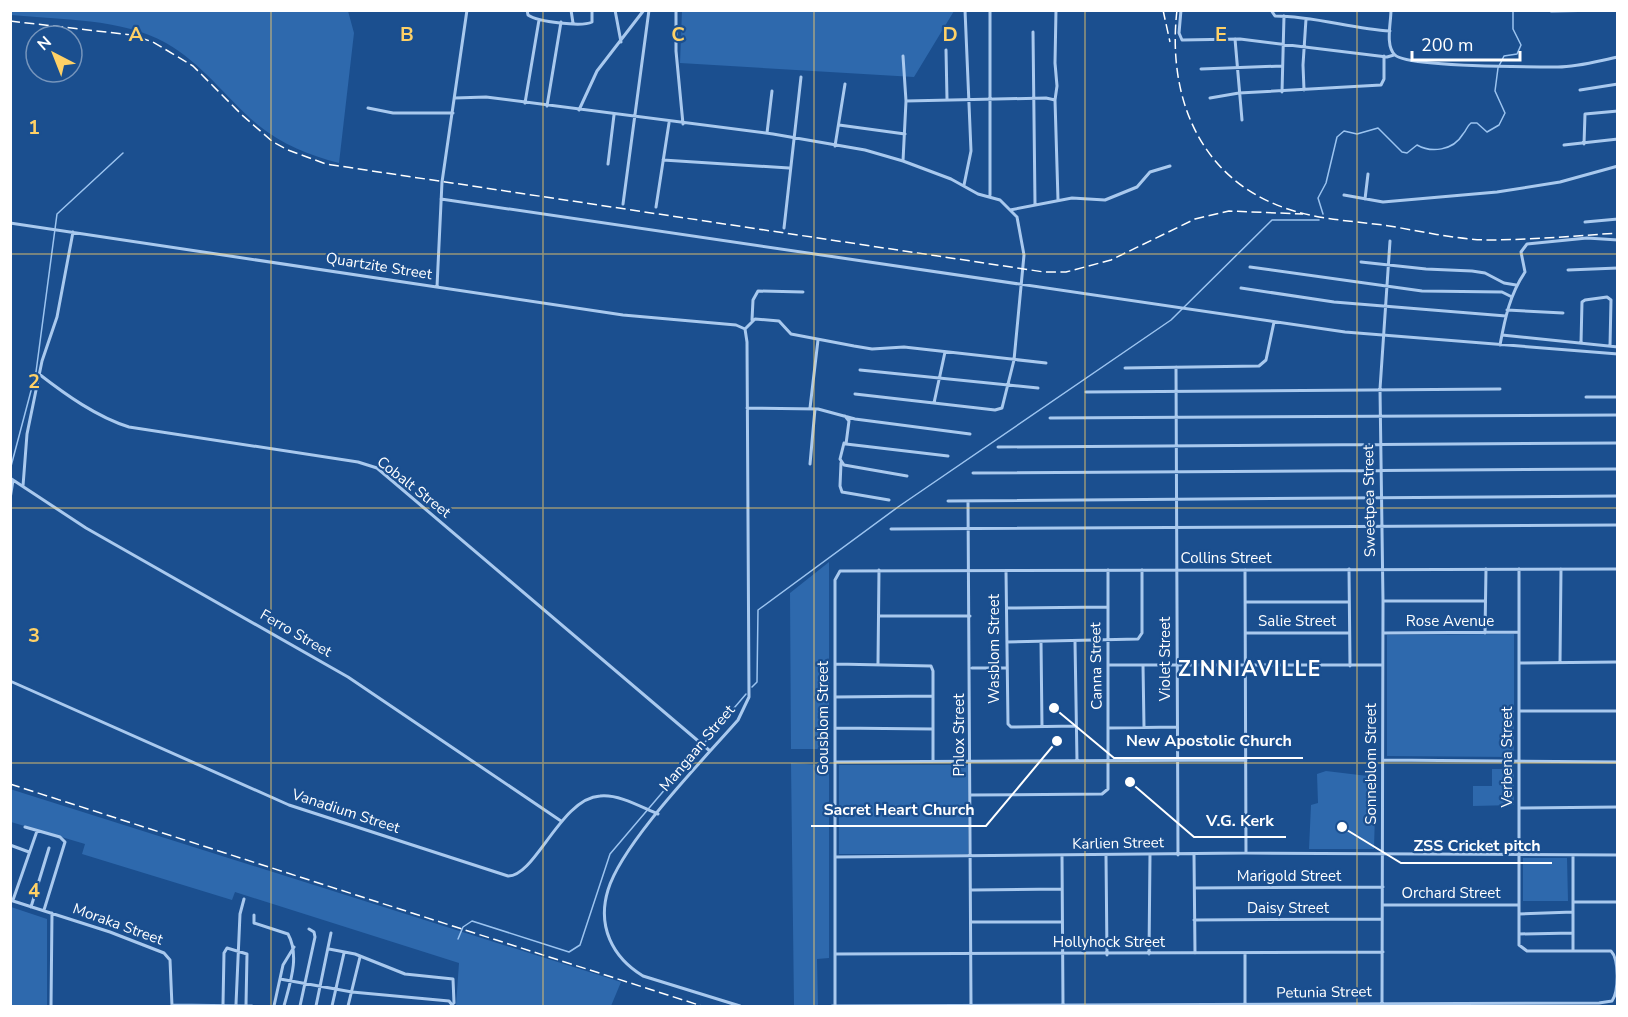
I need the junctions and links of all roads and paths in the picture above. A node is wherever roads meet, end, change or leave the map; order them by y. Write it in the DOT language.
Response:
graph roads {
  1 [pos="467,10"];
  2 [pos="527,10"];
  3 [pos="571,10"];
  4 [pos="592,10"];
  5 [pos="615,10"];
  6 [pos="646,10"];
  7 [pos="676,10"];
  8 [pos="965,10"];
  9 [pos="990,10"];
  10 [pos="1056,10"];
  11 [pos="1181,10"];
  12 [pos="1192,10"];
  13 [pos="1203,10"];
  14 [pos="1270,10"];
  15 [pos="1391,10"];
  16 [pos="1605,10"];
  17 [pos="1302,11"];
  18 [pos="1551,11"];
  19 [pos="1284,16"];
  20 [pos="1304,18"];
  21 [pos="539,20"];
  22 [pos="561,22"];
  23 [pos="573,23"];
  24 [pos="1390,31"];
  25 [pos="1033,32"];
  26 [pos="1234,39"];
  27 [pos="621,42"];
  28 [pos="1282,43"];
  29 [pos="1304,46"];
  30 [pos="946,50"];
  31 [pos="1394,55"];
  32 [pos="903,56"];
  33 [pos="1384,56"];
  34 [pos="1617,57"];
  35 [pos="1281,66"];
  36 [pos="1237,67"];
  37 [pos="1201,69"];
  38 [pos="801,77"];
  39 [pos="845,84"];
  40 [pos="1617,84"];
  41 [pos="1304,90"];
  42 [pos="1580,90"];
  43 [pos="772,92"];
  44 [pos="1239,93"];
  45 [pos="1282,93"];
  46 [pos="455,98"];
  47 [pos="990,98"];
  48 [pos="1033,98"];
  49 [pos="1210,98"];
  50 [pos="947,99"];
  51 [pos="970,99"];
  52 [pos="1055,100"];
  53 [pos="906,101"];
  54 [pos="525,103"];
  55 [pos="547,106"];
  56 [pos="368,108"];
  57 [pos="579,110"];
  58 [pos="1617,111"];
  59 [pos="453,113"];
  60 [pos="614,115"];
  61 [pos="635,118"];
  62 [pos="1242,120"];
  63 [pos="669,123"];
  64 [pos="683,124"];
  65 [pos="839,125"];
  66 [pos="767,133"];
  67 [pos="905,134"];
  68 [pos="794,138"];
  69 [pos="1617,139"];
  70 [pos="1584,144"];
  71 [pos="1564,145"];
  72 [pos="835,146"];
  73 [pos="663,160"];
  74 [pos="903,161"];
  75 [pos="608,164"];
  76 [pos="1170,166"];
  77 [pos="1617,166"];
  78 [pos="790,168"];
  79 [pos="1368,174"];
  80 [pos="964,185"];
  81 [pos="990,195"];
  82 [pos="1344,195"];
  83 [pos="441,199"];
  84 [pos="1365,199"];
  85 [pos="1058,200"];
  86 [pos="623,204"];
  87 [pos="1035,204"];
  88 [pos="656,207"];
  89 [pos="1010,210"];
  90 [pos="1617,219"];
  91 [pos="1585,222"];
  92 [pos="10,223"];
  93 [pos="784,228"];
  94 [pos="73,232"];
  95 [pos="1617,240"];
  96 [pos="1390,241"];
  97 [pos="1360,262"];
  98 [pos="1388,266"];
  99 [pos="1250,267"];
  100 [pos="1617,268"];
  101 [pos="1568,270"];
  102 [pos="1022,285"];
  103 [pos="1516,285"];
  104 [pos="437,287"];
  105 [pos="1386,287"];
  106 [pos="1240,288"];
  107 [pos="803,291"];
  108 [pos="1512,297"];
  109 [pos="1384,307"];
  110 [pos="1507,310"];
  111 [pos="1563,313"];
  112 [pos="1506,316"];
  113 [pos="752,320"];
  114 [pos="1274,322"];
  115 [pos="745,329"];
  116 [pos="1502,335"];
  117 [pos="1382,336"];
  118 [pos="818,339"];
  119 [pos="1581,343"];
  120 [pos="1500,345"];
  121 [pos="1610,346"];
  122 [pos="1617,347"];
  123 [pos="945,352"];
  124 [pos="1617,354"];
  125 [pos="1014,360"];
  126 [pos="1046,363"];
  127 [pos="1176,367"];
  128 [pos="1125,368"];
  129 [pos="860,370"];
  130 [pos="39,374"];
  131 [pos="941,378"];
  132 [pos="1009,386"];
  133 [pos="1038,388"];
  134 [pos="1380,388"];
  135 [pos="1500,389"];
  136 [pos="1176,391"];
  137 [pos="1086,392"];
  138 [pos="855,394"];
  139 [pos="1586,397"];
  140 [pos="1617,397"];
  141 [pos="933,404"];
  142 [pos="747,408"];
  143 [pos="810,408"];
  144 [pos="815,409"];
  145 [pos="1617,415"];
  146 [pos="845,416"];
  147 [pos="1380,416"];
  148 [pos="1050,418"];
  149 [pos="1176,419"];
  150 [pos="970,434"];
  151 [pos="844,442"];
  152 [pos="1380,443"];
  153 [pos="1617,443"];
  154 [pos="1176,445"];
  155 [pos="998,447"];
  156 [pos="948,456"];
  157 [pos="842,463"];
  158 [pos="810,464"];
  159 [pos="1617,469"];
  160 [pos="1380,470"];
  161 [pos="1178,472"];
  162 [pos="973,473"];
  163 [pos="907,476"];
  164 [pos="12,479"];
  165 [pos="23,486"];
  166 [pos="1617,496"];
  167 [pos="1380,497"];
  168 [pos="10,499"];
  169 [pos="1177,499"];
  170 [pos="890,500"];
  171 [pos="948,501"];
  172 [pos="968,501"];
  173 [pos="1617,525"];
  174 [pos="1382,526"];
  175 [pos="1178,527"];
  176 [pos="891,529"];
  177 [pos="969,530"];
  178 [pos="1486,568"];
  179 [pos="1349,569"];
  180 [pos="1382,569"];
  181 [pos="1519,569"];
  182 [pos="1561,569"];
  183 [pos="1617,569"];
  184 [pos="879,570"];
  185 [pos="1108,570"];
  186 [pos="1142,570"];
  187 [pos="1245,570"];
  188 [pos="970,571"];
  189 [pos="1006,571"];
  190 [pos="1177,571"];
  191 [pos="837,573"];
  192 [pos="1383,601"];
  193 [pos="1485,601"];
  194 [pos="1246,602"];
  195 [pos="1348,602"];
  196 [pos="1107,607"];
  197 [pos="1007,608"];
  198 [pos="879,616"];
  199 [pos="970,616"];
  200 [pos="1518,632"];
  201 [pos="1246,633"];
  202 [pos="1349,633"];
  203 [pos="1383,633"];
  204 [pos="1485,633"];
  205 [pos="1109,641"];
  206 [pos="1007,642"];
  207 [pos="1041,642"];
  208 [pos="1075,642"];
  209 [pos="1617,662"];
  210 [pos="878,663"];
  211 [pos="1519,663"];
  212 [pos="1560,663"];
  213 [pos="835,664"];
  214 [pos="1109,665"];
  215 [pos="1143,665"];
  216 [pos="1176,665"];
  217 [pos="1245,666"];
  218 [pos="1350,666"];
  219 [pos="1383,666"];
  220 [pos="971,668"];
  221 [pos="1006,668"];
  222 [pos="10,681"];
  223 [pos="933,696"];
  224 [pos="835,697"];
  225 [pos="1520,711"];
  226 [pos="1617,711"];
  227 [pos="1042,726"];
  228 [pos="1076,726"];
  229 [pos="1177,727"];
  230 [pos="835,728"];
  231 [pos="1109,728"];
  232 [pos="1144,728"];
  233 [pos="933,729"];
  234 [pos="711,751"];
  235 [pos="1246,760"];
  236 [pos="1383,760"];
  237 [pos="933,761"];
  238 [pos="1077,761"];
  239 [pos="1109,761"];
  240 [pos="1177,761"];
  241 [pos="1520,761"];
  242 [pos="835,762"];
  243 [pos="971,762"];
  244 [pos="1617,762"];
  245 [pos="971,795"];
  246 [pos="1617,807"];
  247 [pos="1519,808"];
  248 [pos="658,814"];
  249 [pos="561,821"];
  250 [pos="25,826"];
  251 [pos="37,831"];
  252 [pos="10,845"];
  253 [pos="49,848"];
  254 [pos="29,852"];
  255 [pos="1246,853"];
  256 [pos="1150,855"];
  257 [pos="1178,855"];
  258 [pos="1194,855"];
  259 [pos="1383,855"];
  260 [pos="1519,855"];
  261 [pos="1573,855"];
  262 [pos="1617,855"];
  263 [pos="971,856"];
  264 [pos="1062,856"];
  265 [pos="1106,856"];
  266 [pos="835,857"];
  267 [pos="1383,887"];
  268 [pos="1195,888"];
  269 [pos="1062,889"];
  270 [pos="972,890"];
  271 [pos="244,899"];
  272 [pos="12,901"];
  273 [pos="1573,902"];
  274 [pos="1617,902"];
  275 [pos="1383,905"];
  276 [pos="1519,905"];
  277 [pos="31,907"];
  278 [pos="44,910"];
  279 [pos="1573,912"];
  280 [pos="52,913"];
  281 [pos="1519,914"];
  282 [pos="254,915"];
  283 [pos="1383,919"];
  284 [pos="1194,920"];
  285 [pos="1062,921"];
  286 [pos="971,922"];
  287 [pos="309,929"];
  288 [pos="331,933"];
  289 [pos="1573,933"];
  290 [pos="1519,934"];
  291 [pos="294,947"];
  292 [pos="328,949"];
  293 [pos="238,950"];
  294 [pos="1573,951"];
  295 [pos="344,952"];
  296 [pos="1383,952"];
  297 [pos="1195,953"];
  298 [pos="836,954"];
  299 [pos="972,954"];
  300 [pos="1149,954"];
  301 [pos="1245,954"];
  302 [pos="1063,955"];
  303 [pos="1107,955"];
  304 [pos="360,957"];
  305 [pos="280,979"];
  306 [pos="291,981"];
  307 [pos="306,984"];
  308 [pos="321,986"];
  309 [pos="336,989"];
  310 [pos="352,993"];
  311 [pos="223,1004"];
  312 [pos="236,1004"];
  313 [pos="246,1005"];
  314 [pos="1063,1005"];
  315 [pos="1245,1005"];
  316 [pos="1382,1005"];
  317 [pos="1518,1005"];
  318 [pos="51,1006"];
  319 [pos="172,1006"];
  320 [pos="252,1006"];
  321 [pos="274,1006"];
  322 [pos="284,1006"];
  323 [pos="300,1006"];
  324 [pos="316,1006"];
  325 [pos="332,1006"];
  326 [pos="348,1006"];
  327 [pos="453,1006"];
  328 [pos="740,1006"];
  329 [pos="834,1006"];
  330 [pos="971,1006"];
  1 -- 46 [label="street"];
  2 -- 21 [label="street"];
  3 -- 23 [label="street"];
  4 -- 23 [label="street"];
  5 -- 27 [label="street"];
  6 -- 27 [label="street"];
  6 -- 61 [label="street"];
  7 -- 64 [label="street"];
  8 -- 51 [label="street"];
  9 -- 47 [label="street"];
  10 -- 52 [label="street"];
  11 -- 26 [label="street"];
  12 -- 13 [label="street"];
  14 -- 19 [label="street"];
  15 -- 24 [label="street"];
  16 -- 18 [label="street"];
  17 -- 20 [label="street"];
  19 -- 20 [label="street"];
  19 -- 28 [label="street"];
  20 -- 24 [label="street"];
  20 -- 29 [label="street"];
  21 -- 22 [label="street"];
  21 -- 54 [label="street"];
  22 -- 23 [label="street"];
  22 -- 55 [label="street"];
  24 -- 31 [label="street"];
  25 -- 48 [label="street"];
  26 -- 28 [label="street"];
  26 -- 36 [label="street"];
  27 -- 57 [label="street"];
  28 -- 29 [label="street"];
  28 -- 35 [label="street"];
  29 -- 33 [label="street"];
  29 -- 41 [label="street"];
  30 -- 50 [label="street"];
  31 -- 33 [label="street"];
  31 -- 34 [label="street"];
  32 -- 53 [label="street"];
  33 -- 41 [label="street"];
  35 -- 36 [label="street"];
  35 -- 45 [label="street"];
  36 -- 37 [label="street"];
  36 -- 44 [label="street"];
  38 -- 68 [label="street"];
  39 -- 65 [label="street"];
  40 -- 42 [label="street"];
  41 -- 45 [label="street"];
  43 -- 66 [label="street"];
  44 -- 45 [label="street"];
  44 -- 49 [label="street"];
  44 -- 62 [label="street"];
  46 -- 54 [label="street"];
  46 -- 59 [label="street"];
  47 -- 48 [label="street"];
  47 -- 51 [label="street"];
  47 -- 81 [label="street"];
  48 -- 52 [label="street"];
  48 -- 87 [label="street"];
  50 -- 51 [label="street"];
  50 -- 53 [label="street"];
  51 -- 80 [label="street"];
  52 -- 85 [label="street"];
  53 -- 67 [label="street"];
  54 -- 55 [label="street"];
  55 -- 57 [label="street"];
  56 -- 59 [label="street"];
  57 -- 60 [label="street"];
  58 -- 70 [label="street"];
  59 -- 83 [label="street"];
  60 -- 61 [label="street"];
  60 -- 75 [label="street"];
  61 -- 63 [label="street"];
  61 -- 86 [label="street"];
  63 -- 64 [label="street"];
  63 -- 73 [label="street"];
  64 -- 66 [label="street"];
  65 -- 67 [label="street"];
  65 -- 72 [label="street"];
  66 -- 68 [label="street"];
  67 -- 74 [label="street"];
  68 -- 72 [label="street"];
  68 -- 78 [label="street"];
  69 -- 70 [label="street"];
  70 -- 71 [label="street"];
  72 -- 74 [label="street"];
  73 -- 78 [label="street"];
  73 -- 88 [label="street"];
  74 -- 80 [label="street"];
  76 -- 85 [label="street"];
  77 -- 84 [label="street"];
  78 -- 93 [label="street"];
  79 -- 84 [label="street"];
  80 -- 81 [label="street"];
  81 -- 89 [label="street"];
  82 -- 84 [label="street"];
  83 -- 102 [label="street"];
  83 -- 104 [label="street"];
  85 -- 87 [label="street"];
  87 -- 89 [label="street"];
  89 -- 102 [label="street"];
  90 -- 91 [label="street"];
  92 -- 94 [label="street, Quartzite Street"];
  94 -- 104 [label="street, Quartzite Street"];
  94 -- 130 [label="street"];
  95 -- 103 [label="street"];
  96 -- 98 [label="street, Sweetpea Street"];
  97 -- 98 [label="street"];
  98 -- 103 [label="street"];
  98 -- 105 [label="street, Sweetpea Street"];
  99 -- 105 [label="street"];
  100 -- 101 [label="street"];
  102 -- 114 [label="street"];
  102 -- 125 [label="street"];
  103 -- 108 [label="street"];
  104 -- 115 [label="street, Quartzite Street"];
  105 -- 108 [label="street"];
  105 -- 109 [label="street, Sweetpea Street"];
  106 -- 109 [label="street"];
  107 -- 113 [label="street"];
  108 -- 110 [label="street"];
  109 -- 112 [label="street"];
  109 -- 117 [label="street, Sweetpea Street"];
  110 -- 111 [label="street"];
  110 -- 112 [label="street"];
  112 -- 116 [label="street"];
  113 -- 115 [label="street"];
  113 -- 118 [label="street"];
  114 -- 117 [label="street"];
  114 -- 127 [label="street"];
  115 -- 142 [label="street, Mangaan Street"];
  116 -- 119 [label="street"];
  116 -- 120 [label="street"];
  117 -- 120 [label="street"];
  117 -- 134 [label="street, Sweetpea Street"];
  118 -- 123 [label="street"];
  118 -- 143 [label="street"];
  119 -- 121 [label="street"];
  119 -- 121 [label="street"];
  120 -- 124 [label="street"];
  121 -- 122 [label="street"];
  123 -- 125 [label="street"];
  123 -- 131 [label="street"];
  125 -- 126 [label="street"];
  125 -- 132 [label="street"];
  127 -- 128 [label="street"];
  127 -- 136 [label="street, Violet Street"];
  129 -- 131 [label="street"];
  130 -- 165 [label="street"];
  130 -- 234 [label="street, Cobalt Street"];
  131 -- 132 [label="street"];
  131 -- 141 [label="street"];
  132 -- 133 [label="street"];
  132 -- 141 [label="street"];
  134 -- 135 [label="street"];
  134 -- 136 [label="street"];
  134 -- 147 [label="street, Sweetpea Street"];
  136 -- 137 [label="street"];
  136 -- 149 [label="street, Violet Street"];
  138 -- 141 [label="street"];
  139 -- 140 [label="street"];
  142 -- 143 [label="street"];
  142 -- 234 [label="street, Mangaan Street"];
  143 -- 144 [label="street"];
  144 -- 146 [label="street"];
  144 -- 158 [label="street"];
  145 -- 147 [label="street"];
  146 -- 150 [label="street"];
  146 -- 151 [label="street"];
  147 -- 149 [label="street"];
  147 -- 152 [label="street, Sweetpea Street"];
  148 -- 149 [label="street"];
  149 -- 154 [label="street, Violet Street"];
  151 -- 156 [label="street"];
  151 -- 157 [label="street"];
  152 -- 153 [label="street"];
  152 -- 154 [label="street"];
  152 -- 160 [label="street, Sweetpea Street"];
  154 -- 155 [label="street"];
  154 -- 161 [label="street, Violet Street"];
  157 -- 163 [label="street"];
  157 -- 170 [label="street"];
  159 -- 160 [label="street"];
  160 -- 161 [label="street"];
  160 -- 167 [label="street, Sweetpea Street"];
  161 -- 162 [label="street"];
  161 -- 169 [label="street, Violet Street"];
  164 -- 165 [label="street, Ferro Street"];
  164 -- 168 [label="street"];
  165 -- 249 [label="street, Ferro Street"];
  166 -- 167 [label="street"];
  167 -- 169 [label="street"];
  167 -- 174 [label="street, Sweetpea Street"];
  169 -- 172 [label="street"];
  169 -- 175 [label="street, Violet Street"];
  171 -- 172 [label="street"];
  172 -- 177 [label="street, Phlox Street"];
  173 -- 174 [label="street"];
  174 -- 175 [label="street"];
  174 -- 180 [label="street, Sweetpea Street"];
  175 -- 177 [label="street"];
  175 -- 190 [label="street, Violet Street"];
  176 -- 177 [label="street"];
  177 -- 188 [label="street, Phlox Street"];
  178 -- 180 [label="street, Collins Street"];
  178 -- 181 [label="street, Collins Street"];
  178 -- 193 [label="street"];
  179 -- 180 [label="street, Collins Street"];
  179 -- 187 [label="street, Collins Street"];
  179 -- 195 [label="street, Sweetpea Street"];
  180 -- 192 [label="street, Sweetpea Street"];
  181 -- 182 [label="street, Collins Street"];
  181 -- 200 [label="street, Verbena Street"];
  182 -- 183 [label="street, Collins Street"];
  182 -- 212 [label="street"];
  184 -- 188 [label="street, Collins Street"];
  184 -- 191 [label="street, Collins Street"];
  184 -- 198 [label="street"];
  185 -- 186 [label="street, Collins Street"];
  185 -- 189 [label="street, Collins Street"];
  185 -- 196 [label="street, Canna Street"];
  186 -- 190 [label="street, Collins Street"];
  186 -- 205 [label="street"];
  187 -- 190 [label="street, Collins Street"];
  187 -- 194 [label="street"];
  188 -- 189 [label="street, Collins Street"];
  188 -- 199 [label="street, Phlox Street"];
  189 -- 197 [label="street, Wasblom Street"];
  190 -- 216 [label="street, Violet Street"];
  191 -- 213 [label="street, Gousblom Street"];
  192 -- 193 [label="street"];
  192 -- 203 [label="street, Sweetpea Street"];
  193 -- 204 [label="street"];
  194 -- 195 [label="street"];
  194 -- 201 [label="street"];
  195 -- 202 [label="street, Sweetpea Street"];
  196 -- 197 [label="street"];
  196 -- 205 [label="street, Canna Street"];
  197 -- 206 [label="street, Wasblom Street"];
  198 -- 199 [label="street"];
  198 -- 210 [label="street"];
  199 -- 220 [label="street, Phlox Street"];
  200 -- 204 [label="street, Rose Avenue"];
  200 -- 211 [label="street, Verbena Street"];
  201 -- 202 [label="street, Salie Street"];
  201 -- 217 [label="street"];
  202 -- 218 [label="street, Sweetpea Street"];
  203 -- 204 [label="street, Rose Avenue"];
  203 -- 219 [label="street, Sweetpea Street"];
  205 -- 208 [label="street"];
  205 -- 214 [label="street, Canna Street"];
  206 -- 207 [label="street"];
  206 -- 221 [label="street, Wasblom Street"];
  207 -- 208 [label="street"];
  207 -- 227 [label="street"];
  208 -- 228 [label="street"];
  209 -- 212 [label="street"];
  210 -- 213 [label="street"];
  210 -- 223 [label="street"];
  211 -- 212 [label="street"];
  211 -- 225 [label="street, Verbena Street"];
  213 -- 224 [label="street, Gousblom Street"];
  214 -- 215 [label="street"];
  214 -- 231 [label="street, Canna Street"];
  215 -- 216 [label="street"];
  215 -- 232 [label="street"];
  216 -- 217 [label="street"];
  216 -- 229 [label="street, Violet Street"];
  217 -- 218 [label="street"];
  217 -- 235 [label="street"];
  218 -- 219 [label="street"];
  219 -- 236 [label="street, Sonneblom Street"];
  220 -- 221 [label="street"];
  220 -- 243 [label="street, Phlox Street"];
  221 -- 227 [label="street, Wasblom Street"];
  222 -- 249 [label="street, Vanadium Street"];
  223 -- 224 [label="street"];
  223 -- 233 [label="street"];
  224 -- 230 [label="street, Gousblom Street"];
  225 -- 226 [label="street"];
  225 -- 241 [label="street, Verbena Street"];
  227 -- 228 [label="street"];
  228 -- 238 [label="street"];
  229 -- 232 [label="street"];
  229 -- 240 [label="street, Violet Street"];
  230 -- 233 [label="street"];
  230 -- 242 [label="street, Gousblom Street"];
  231 -- 232 [label="street"];
  231 -- 239 [label="street, Canna Street"];
  233 -- 237 [label="street"];
  234 -- 248 [label="street, Mangaan Street"];
  235 -- 240 [label="street"];
  235 -- 255 [label="street"];
  236 -- 241 [label="street"];
  236 -- 259 [label="street, Sonneblom Street"];
  237 -- 242 [label="street"];
  237 -- 243 [label="street"];
  238 -- 239 [label="street"];
  238 -- 243 [label="street"];
  239 -- 240 [label="street"];
  239 -- 245 [label="street, Canna Street"];
  240 -- 257 [label="street, Violet Street"];
  241 -- 244 [label="street"];
  241 -- 247 [label="street, Verbena Street"];
  242 -- 266 [label="street, Gousblom Street"];
  243 -- 245 [label="street, Phlox Street"];
  245 -- 263 [label="street, Phlox Street"];
  246 -- 247 [label="street"];
  247 -- 260 [label="street, Verbena Street"];
  248 -- 249 [label="street, Vanadium Street"];
  248 -- 328 [label="street, Mangaan Street"];
  250 -- 251 [label="street"];
  251 -- 254 [label="street"];
  251 -- 278 [label="street"];
  252 -- 254 [label="street"];
  253 -- 277 [label="street"];
  254 -- 272 [label="street"];
  255 -- 258 [label="street, Karlien Street"];
  255 -- 259 [label="street, Karlien Street"];
  256 -- 257 [label="street, Karlien Street"];
  256 -- 265 [label="street, Karlien Street"];
  256 -- 300 [label="street"];
  257 -- 258 [label="street, Karlien Street"];
  258 -- 268 [label="street"];
  259 -- 260 [label="street, Karlien Street"];
  259 -- 267 [label="street, Sonneblom Street"];
  260 -- 261 [label="street, Karlien Street"];
  260 -- 276 [label="street, Verbena Street"];
  261 -- 262 [label="street, Karlien Street"];
  261 -- 273 [label="street"];
  263 -- 264 [label="street, Karlien Street"];
  263 -- 266 [label="street, Karlien Street"];
  263 -- 270 [label="street, Phlox Street"];
  264 -- 265 [label="street, Karlien Street"];
  264 -- 269 [label="street"];
  265 -- 303 [label="street"];
  266 -- 298 [label="street, Gousblom Street"];
  267 -- 268 [label="street, Marigold Street"];
  267 -- 275 [label="street, Sonneblom Street"];
  268 -- 284 [label="street"];
  269 -- 270 [label="street"];
  269 -- 285 [label="street"];
  270 -- 286 [label="street, Phlox Street"];
  271 -- 293 [label="street"];
  272 -- 277 [label="street, Moraka Street"];
  273 -- 274 [label="street"];
  273 -- 279 [label="street"];
  275 -- 276 [label="street, Orchard Street"];
  275 -- 283 [label="street, Sonneblom Street"];
  276 -- 281 [label="street, Verbena Street"];
  277 -- 278 [label="street, Moraka Street"];
  278 -- 280 [label="street, Moraka Street"];
  279 -- 281 [label="street"];
  279 -- 289 [label="street"];
  280 -- 318 [label="street"];
  280 -- 319 [label="street, Moraka Street"];
  281 -- 290 [label="street, Verbena Street"];
  282 -- 291 [label="street"];
  283 -- 284 [label="street, Daisy Street"];
  283 -- 296 [label="street, Sonneblom Street"];
  284 -- 297 [label="street"];
  285 -- 286 [label="street"];
  285 -- 302 [label="street"];
  286 -- 299 [label="street, Phlox Street"];
  287 -- 307 [label="street"];
  288 -- 292 [label="street"];
  289 -- 290 [label="street"];
  289 -- 294 [label="street"];
  290 -- 294 [label="street, Verbena Street"];
  291 -- 305 [label="street"];
  291 -- 306 [label="street"];
  292 -- 295 [label="street"];
  292 -- 308 [label="street"];
  293 -- 311 [label="street"];
  293 -- 312 [label="street"];
  293 -- 313 [label="street"];
  294 -- 317 [label="street, Petunia Street"];
  295 -- 304 [label="street"];
  295 -- 309 [label="street"];
  296 -- 301 [label="street, Hollyhock Street"];
  296 -- 316 [label="street, Sonneblom Street"];
  297 -- 300 [label="street, Hollyhock Street"];
  297 -- 301 [label="street, Hollyhock Street"];
  298 -- 299 [label="street, Hollyhock Street"];
  298 -- 329 [label="street, Gousblom Street"];
  299 -- 302 [label="street, Hollyhock Street"];
  299 -- 330 [label="street, Phlox Street"];
  300 -- 303 [label="street, Hollyhock Street"];
  301 -- 315 [label="street"];
  302 -- 303 [label="street, Hollyhock Street"];
  302 -- 314 [label="street"];
  304 -- 310 [label="street"];
  304 -- 327 [label="street"];
  305 -- 306 [label="street"];
  305 -- 321 [label="street"];
  306 -- 307 [label="street"];
  306 -- 322 [label="street"];
  307 -- 308 [label="street"];
  307 -- 323 [label="street"];
  308 -- 309 [label="street"];
  308 -- 324 [label="street"];
  309 -- 310 [label="street"];
  309 -- 325 [label="street"];
  310 -- 326 [label="street"];
  310 -- 327 [label="street"];
  311 -- 312 [label="street"];
  311 -- 319 [label="street"];
  312 -- 313 [label="street"];
  313 -- 320 [label="street"];
  314 -- 315 [label="street, Petunia Street"];
  314 -- 330 [label="street, Petunia Street"];
  315 -- 316 [label="street, Petunia Street"];
  316 -- 317 [label="street, Petunia Street"];
  329 -- 330 [label="street, Petunia Street"];
}
